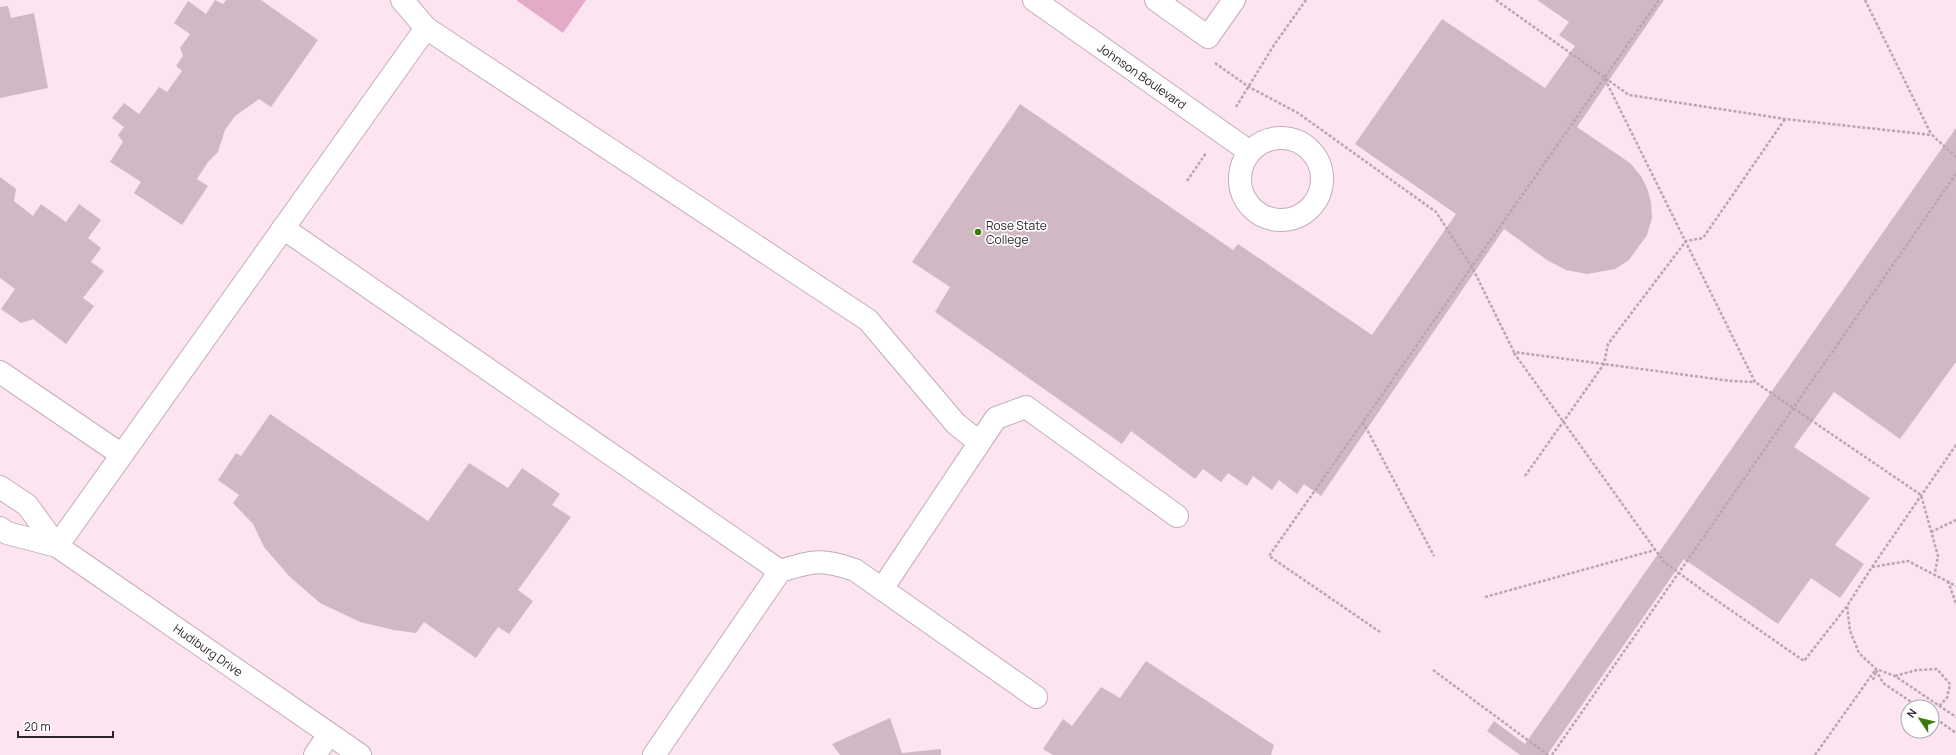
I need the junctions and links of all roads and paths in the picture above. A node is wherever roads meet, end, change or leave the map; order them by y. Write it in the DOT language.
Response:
graph roads {
  1 [pos="402,0"];
  2 [pos="1034,0"];
  3 [pos="1156,0"];
  4 [pos="1234,0"];
  5 [pos="1306,0"];
  6 [pos="1496,0"];
  7 [pos="1659,0"];
  8 [pos="1864,0"];
  9 [pos="426,28"];
  10 [pos="1211,61"];
  11 [pos="1604,77"];
  12 [pos="1249,87"];
  13 [pos="1784,119"];
  14 [pos="1221,131"];
  15 [pos="1932,135"];
  16 [pos="1250,152"];
  17 [pos="1956,157"];
  18 [pos="1956,174"];
  19 [pos="1187,181"];
  20 [pos="283,228"];
  21 [pos="1686,241"];
  22 [pos="1472,267"];
  23 [pos="1514,352"];
  24 [pos="1604,364"];
  25 [pos="0,372"];
  26 [pos="1755,382"];
  27 [pos="1794,409"];
  28 [pos="1563,421"];
  29 [pos="1363,422"];
  30 [pos="980,442"];
  31 [pos="1956,445"];
  32 [pos="122,455"];
  33 [pos="1525,476"];
  34 [pos="0,486"];
  35 [pos="1921,495"];
  36 [pos="1177,516"];
  37 [pos="1956,520"];
  38 [pos="0,528"];
  39 [pos="1931,532"];
  40 [pos="57,546"];
  41 [pos="1655,550"];
  42 [pos="1434,556"];
  43 [pos="1938,556"];
  44 [pos="1940,561"];
  45 [pos="1872,566"];
  46 [pos="780,571"];
  47 [pos="1678,572"];
  48 [pos="1935,574"];
  49 [pos="1948,580"];
  50 [pos="1956,586"];
  51 [pos="882,589"];
  52 [pos="1485,597"];
  53 [pos="1956,604"];
  54 [pos="1847,606"];
  55 [pos="1380,632"];
  56 [pos="1876,669"];
  57 [pos="1433,670"];
  58 [pos="1895,676"];
  59 [pos="1873,680"];
  60 [pos="1036,697"];
  61 [pos="1907,699"];
  62 [pos="1929,699"];
  63 [pos="1940,705"];
  64 [pos="1940,707"];
  65 [pos="1956,717"];
  66 [pos="1940,722"];
  67 [pos="1956,733"];
  68 [pos="329,734"];
  69 [pos="315,755"];
  70 [pos="360,755"];
  71 [pos="654,755"];
  72 [pos="1548,755"];
  73 [pos="1552,755"];
  74 [pos="1815,755"];
  1 -- 9 [label="street"];
  2 -- 14 [label="street, Johnson Boulevard"];
  3 -- 4 [label="street"];
  5 -- 12 [label="path"];
  6 -- 11 [label="path"];
  7 -- 11 [label="path"];
  8 -- 15 [label="path"];
  9 -- 20 [label="street"];
  9 -- 30 [label="street"];
  10 -- 12 [label="path"];
  11 -- 13 [label="path"];
  11 -- 21 [label="path"];
  11 -- 22 [label="path"];
  12 -- 14 [label="path"];
  12 -- 22 [label="path"];
  13 -- 15 [label="path"];
  13 -- 21 [label="path"];
  14 -- 16 [label="street, Johnson Boulevard"];
  14 -- 19 [label="path"];
  15 -- 17 [label="path"];
  18 -- 27 [label="path"];
  20 -- 32 [label="street"];
  20 -- 46 [label="street"];
  21 -- 24 [label="path"];
  21 -- 26 [label="path"];
  22 -- 23 [label="path"];
  22 -- 29 [label="path"];
  23 -- 24 [label="path"];
  23 -- 28 [label="path"];
  24 -- 26 [label="path"];
  24 -- 28 [label="path"];
  25 -- 32 [label="street"];
  26 -- 27 [label="path"];
  27 -- 35 [label="path"];
  27 -- 47 [label="path"];
  28 -- 33 [label="path"];
  28 -- 41 [label="path"];
  29 -- 42 [label="path"];
  29 -- 55 [label="path"];
  30 -- 36 [label="street"];
  30 -- 51 [label="street"];
  31 -- 35 [label="path"];
  32 -- 40 [label="street"];
  34 -- 40 [label="street, Hudiburg Drive"];
  35 -- 39 [label="path"];
  35 -- 45 [label="path"];
  37 -- 39 [label="path"];
  38 -- 40 [label="street, Hudiburg Drive"];
  39 -- 43 [label="path"];
  40 -- 68 [label="street, Hudiburg Drive"];
  41 -- 47 [label="path"];
  41 -- 52 [label="path"];
  43 -- 44 [label="path"];
  43 -- 48 [label="path"];
  45 -- 48 [label="path"];
  45 -- 54 [label="path"];
  46 -- 51 [label="street"];
  46 -- 71 [label="street"];
  47 -- 54 [label="path"];
  47 -- 73 [label="path"];
  48 -- 49 [label="path"];
  49 -- 50 [label="path"];
  49 -- 53 [label="path"];
  51 -- 60 [label="street"];
  54 -- 56 [label="path"];
  56 -- 58 [label="path"];
  56 -- 59 [label="path"];
  56 -- 61 [label="path"];
  56 -- 74 [label="path"];
  57 -- 72 [label="path"];
  58 -- 62 [label="path"];
  58 -- 63 [label="path"];
  64 -- 65 [label="path"];
  66 -- 67 [label="path"];
  68 -- 69 [label="street"];
  68 -- 70 [label="street, Hudiburg Drive"];
}
